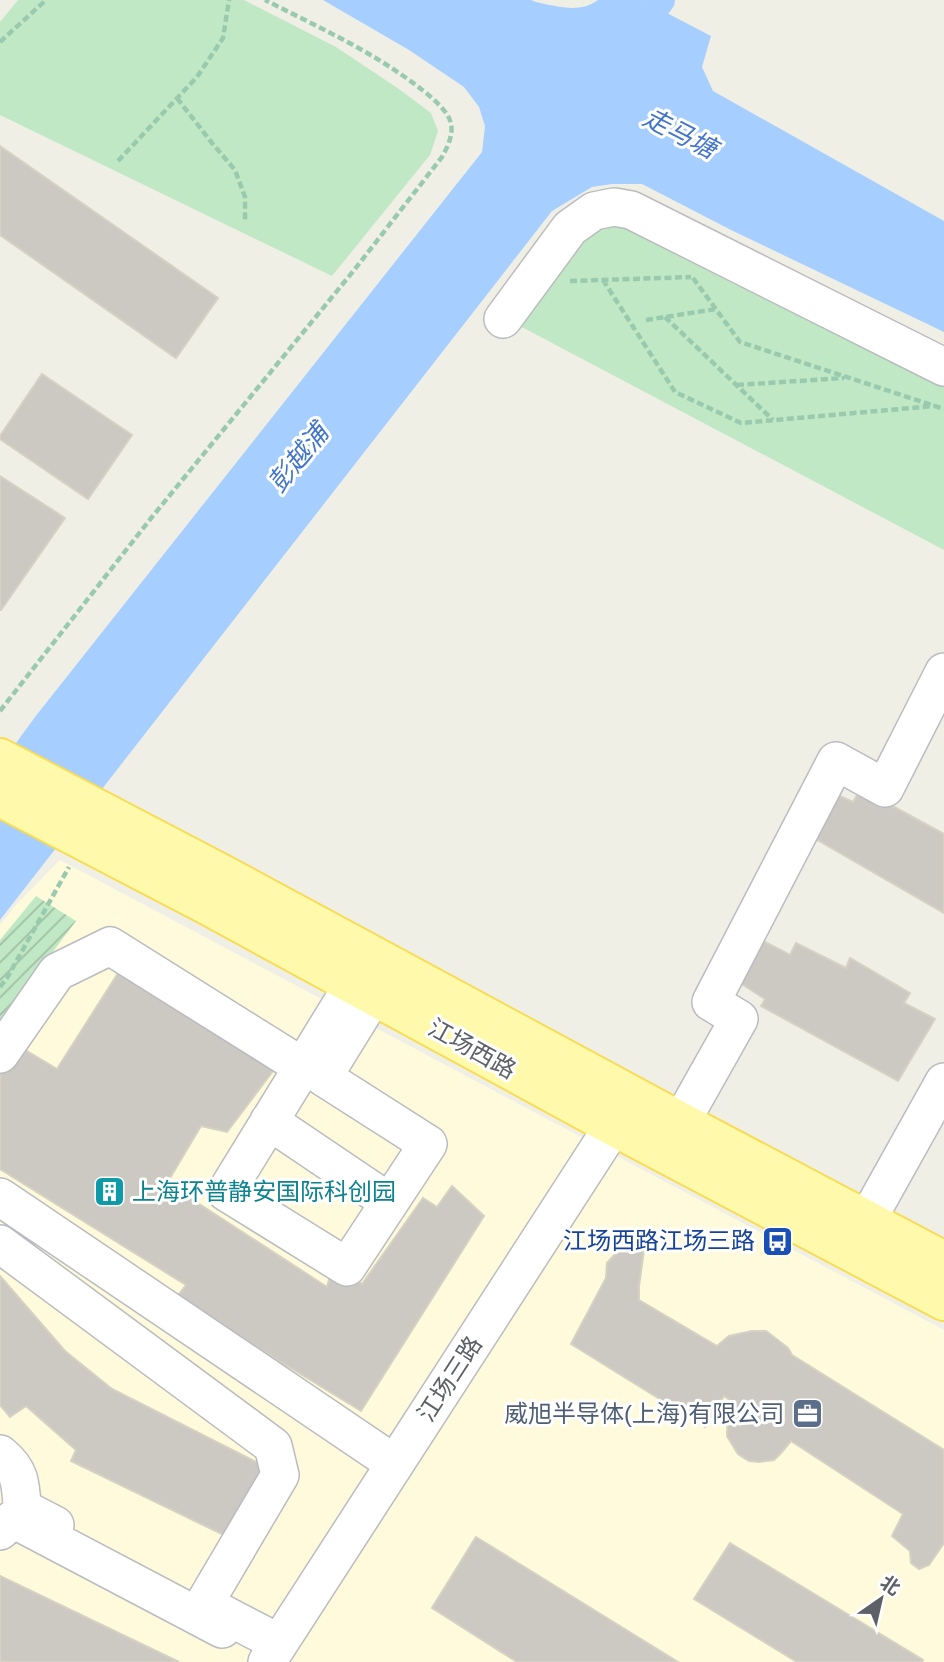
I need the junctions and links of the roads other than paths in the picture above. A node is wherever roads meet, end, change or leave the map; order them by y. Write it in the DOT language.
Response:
graph roads {
  1 [pos="503,320"];
  2 [pos="944,367"];
  3 [pos="944,672"];
  4 [pos="0,758"];
  5 [pos="0,797"];
  6 [pos="84,827"];
  7 [pos="363,990"];
  8 [pos="0,1054"];
  9 [pos="303,1067"];
  10 [pos="942,1091"];
  11 [pos="623,1111"];
  12 [pos="269,1121"];
  13 [pos="681,1122"];
  14 [pos="0,1197"];
  15 [pos="389,1202"];
  16 [pos="867,1220"];
  17 [pos="0,1244"];
  18 [pos="944,1261"];
  19 [pos="944,1301"];
  20 [pos="0,1454"];
  21 [pos="395,1464"];
  22 [pos="12,1519"];
  23 [pos="204,1604"];
  24 [pos="272,1653"];
  1 -- 2 [label="street"];
  3 -- 13 [label="street"];
  4 -- 6 [label="main road, 江场西路"];
  5 -- 6 [label="main road, 江场西路"];
  6 -- 7 [label="main road, 江场西路"];
  6 -- 11 [label="main road, 江场西路"];
  7 -- 9 [label="street"];
  7 -- 11 [label="main road, 江场西路"];
  7 -- 15 [label="street"];
  8 -- 9 [label="street"];
  9 -- 12 [label="street"];
  10 -- 16 [label="street"];
  11 -- 13 [label="main road, 江场西路"];
  11 -- 19 [label="main road, 江场西路"];
  11 -- 21 [label="street, 江场三路"];
  12 -- 15 [label="street"];
  12 -- 15 [label="street"];
  13 -- 16 [label="main road, 江场西路"];
  14 -- 21 [label="street"];
  16 -- 18 [label="main road, 江场西路"];
  17 -- 23 [label="street"];
  20 -- 22 [label="street"];
  21 -- 24 [label="street, 江场三路"];
  22 -- 23 [label="street"];
  22 -- 24 [label="street"];
  23 -- 24 [label="street"];
}
